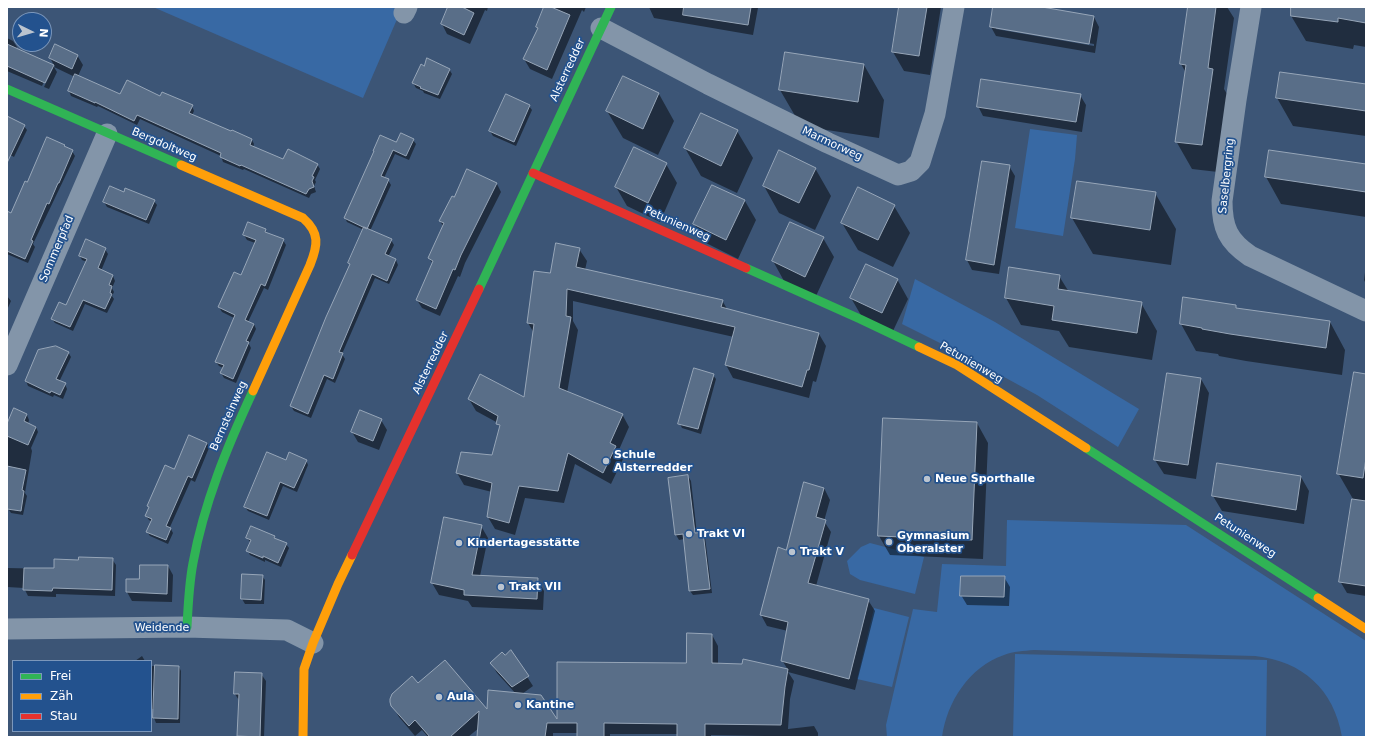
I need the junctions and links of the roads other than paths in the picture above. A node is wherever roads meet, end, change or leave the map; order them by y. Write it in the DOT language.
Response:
graph roads {
  1 [pos="611,7"];
  2 [pos="954,7"];
  3 [pos="1251,7"];
  4 [pos="601,28"];
  5 [pos="7,89"];
  6 [pos="107,134"];
  7 [pos="533,173"];
  8 [pos="310,224"];
  9 [pos="1366,311"];
  10 [pos="7,365"];
  11 [pos="187,627"];
  12 [pos="7,629"];
  13 [pos="1366,629"];
  14 [pos="313,644"];
  15 [pos="303,737"];
  1 -- 4 [label="street, Alsterredder"];
  2 -- 4 [label="street, Marmorweg"];
  3 -- 9 [label="street, Saselbergring"];
  4 -- 7 [label="street, Alsterredder"];
  5 -- 6 [label="street, Bergdoltweg"];
  6 -- 8 [label="street, Bergdoltweg"];
  6 -- 10 [label="street, Sommerpfad"];
  7 -- 13 [label="street, Petunienweg"];
  7 -- 14 [label="street, Alsterredder"];
  8 -- 11 [label="street, Bernsteinweg"];
  11 -- 12 [label="street, Weidende"];
  11 -- 14 [label="street, Weidende"];
  14 -- 15 [label="street, Alsterredder"];
}
